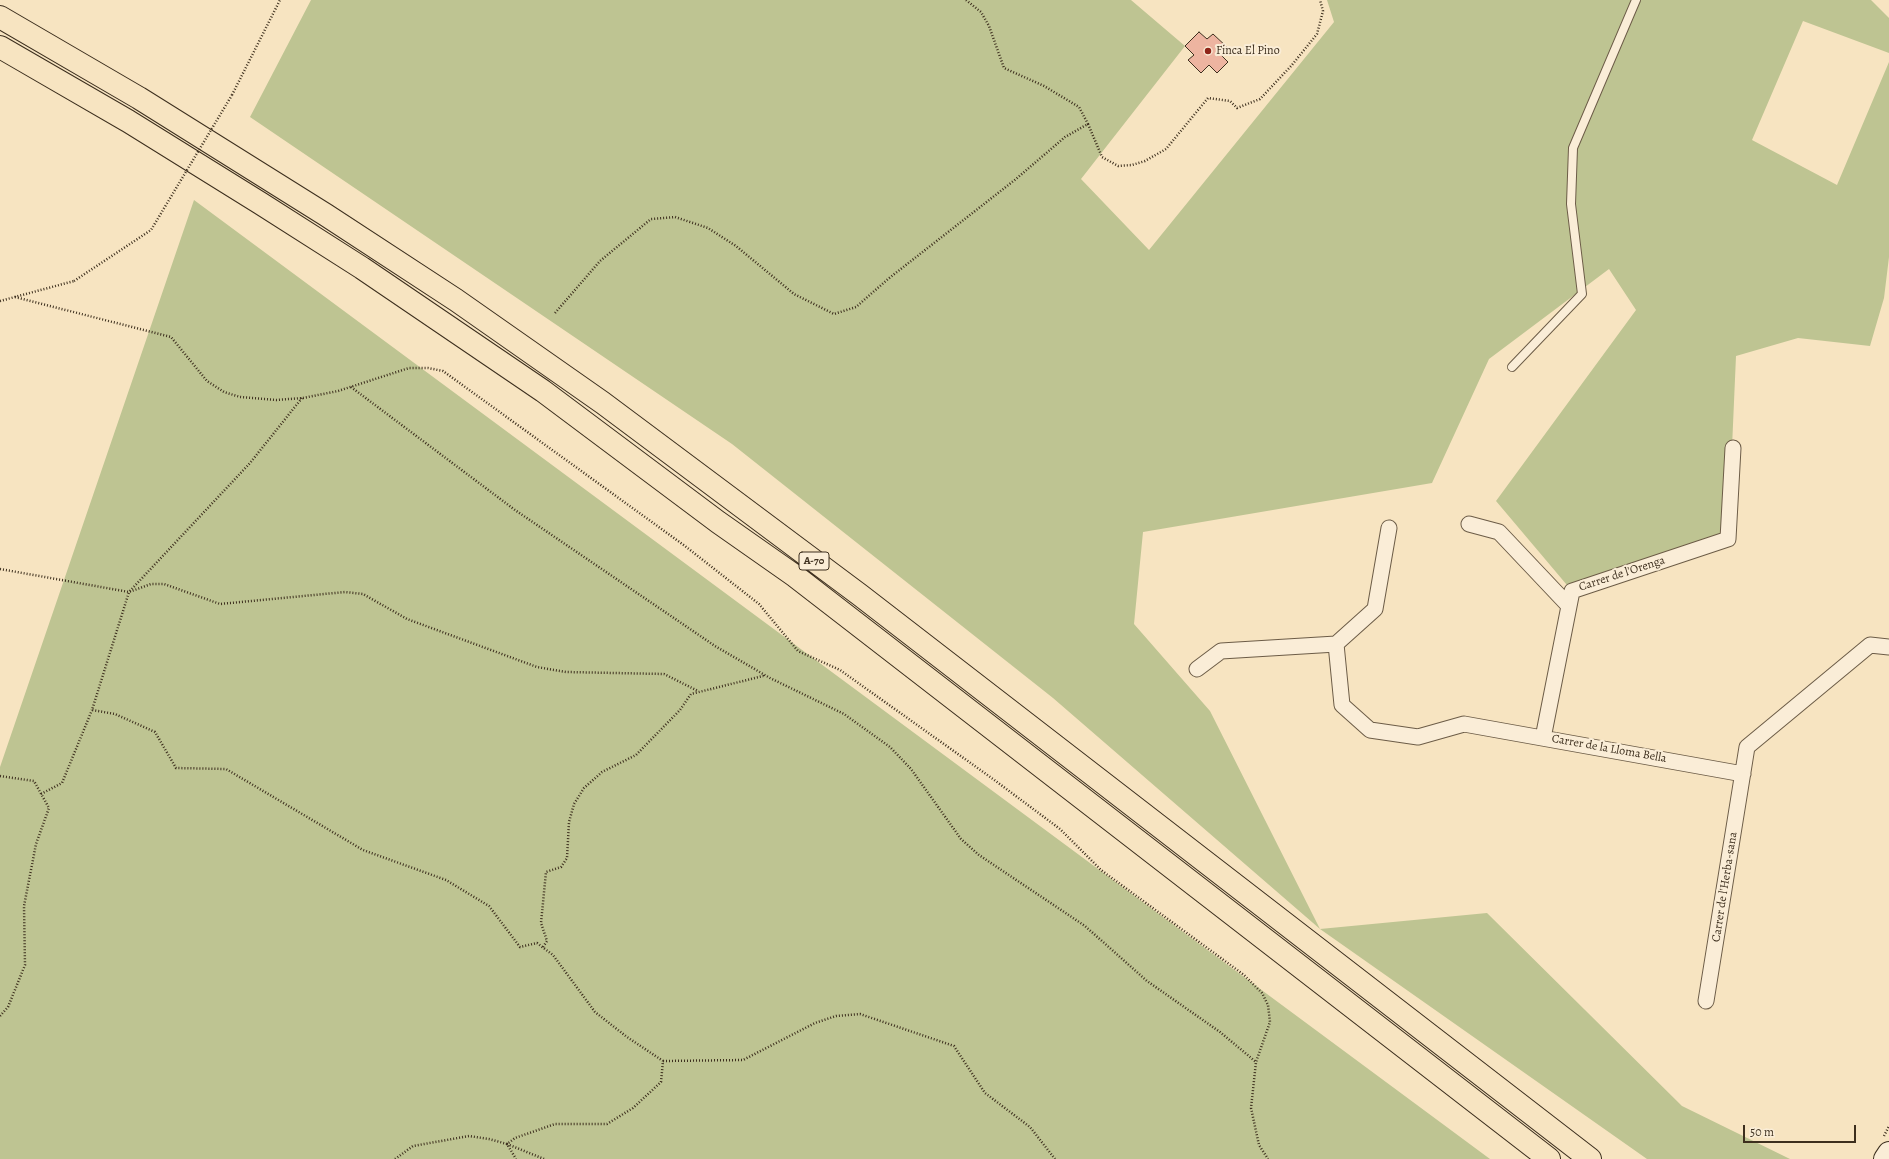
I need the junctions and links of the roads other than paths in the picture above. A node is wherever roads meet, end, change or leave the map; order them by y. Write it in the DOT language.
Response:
graph roads {
  1 [pos="1636,0"];
  2 [pos="0,17"];
  3 [pos="0,47"];
  4 [pos="1512,367"];
  5 [pos="1733,448"];
  6 [pos="1469,524"];
  7 [pos="1389,528"];
  8 [pos="1569,606"];
  9 [pos="1336,644"];
  10 [pos="1889,647"];
  11 [pos="1197,669"];
  12 [pos="1543,738"];
  13 [pos="1743,774"];
  14 [pos="1706,1001"];
  15 [pos="1889,1153"];
  16 [pos="1549,1159"];
  17 [pos="1590,1159"];
  18 [pos="1885,1159"];
  1 -- 4 [label="lane"];
  2 -- 17 [label="highway, A-70"];
  3 -- 16 [label="highway, A-70"];
  5 -- 8 [label="street, Carrer de l'Orenga"];
  6 -- 8 [label="street"];
  7 -- 9 [label="street"];
  8 -- 12 [label="street, Carrer de l'Orenga"];
  9 -- 11 [label="street"];
  9 -- 12 [label="street, Carrer de la Lloma Bella"];
  10 -- 13 [label="street"];
  12 -- 13 [label="street, Carrer de la Lloma Bella"];
  13 -- 14 [label="street, Carrer de l'Herba-sana"];
  15 -- 18 [label="main road"];
}
